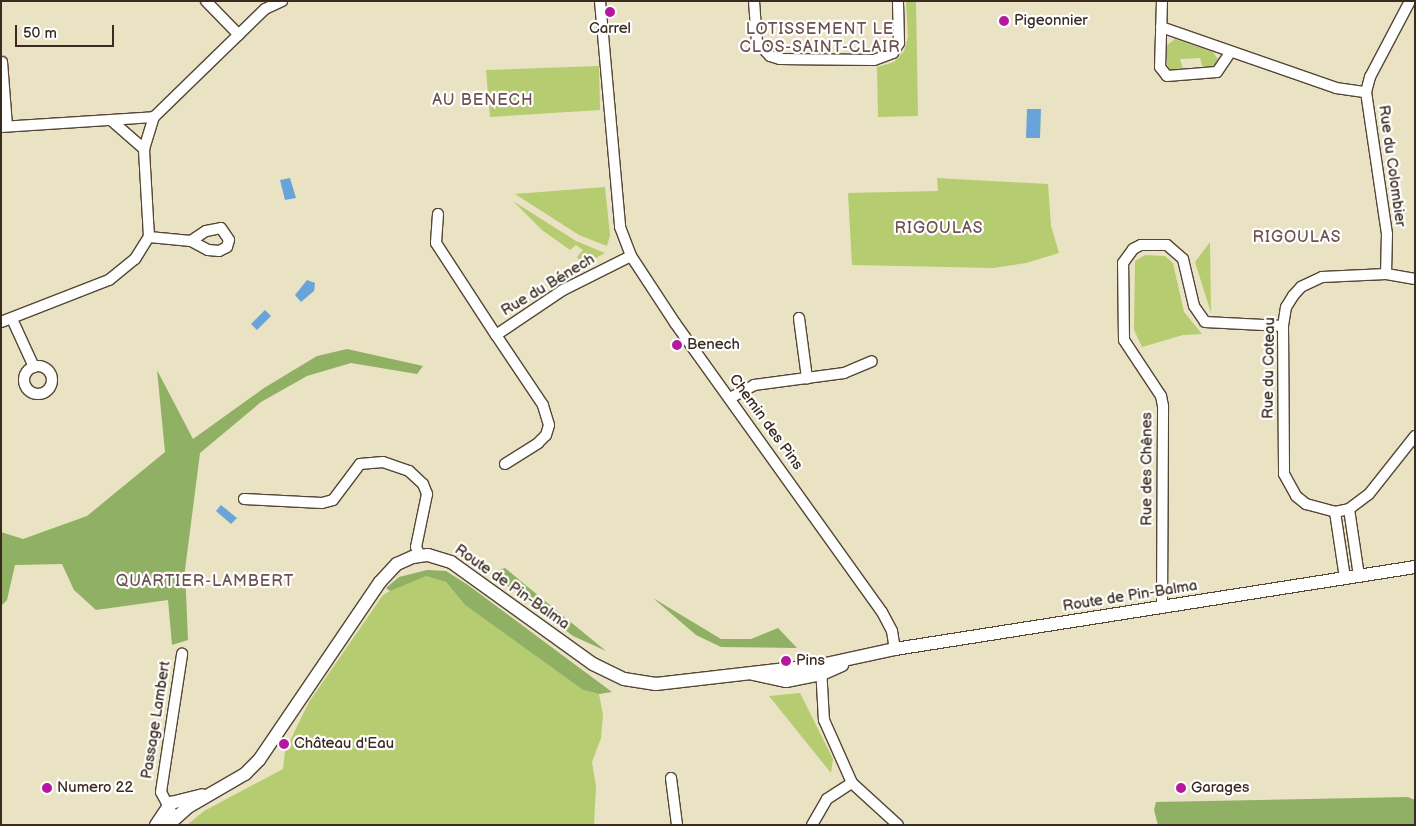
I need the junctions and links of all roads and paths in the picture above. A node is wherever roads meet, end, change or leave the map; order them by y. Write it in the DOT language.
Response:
graph roads {
  1 [pos="206,1"];
  2 [pos="282,1"];
  3 [pos="600,1"];
  4 [pos="754,1"];
  5 [pos="898,1"];
  6 [pos="1162,1"];
  7 [pos="1410,1"];
  8 [pos="1161,27"];
  9 [pos="239,34"];
  10 [pos="1230,53"];
  11 [pos="2,62"];
  12 [pos="1366,92"];
  13 [pos="154,117"];
  14 [pos="112,121"];
  15 [pos="4,127"];
  16 [pos="144,149"];
  17 [pos="438,214"];
  18 [pos="149,237"];
  19 [pos="191,241"];
  20 [pos="631,256"];
  21 [pos="1386,274"];
  22 [pos="1415,279"];
  23 [pos="799,318"];
  24 [pos="12,320"];
  25 [pos="1,322"];
  26 [pos="1283,326"];
  27 [pos="496,335"];
  28 [pos="872,361"];
  29 [pos="34,367"];
  30 [pos="807,378"];
  31 [pos="730,398"];
  32 [pos="1415,436"];
  33 [pos="505,464"];
  34 [pos="244,499"];
  35 [pos="1349,510"];
  36 [pos="1335,512"];
  37 [pos="420,556"];
  38 [pos="1415,567"];
  39 [pos="1359,576"];
  40 [pos="1345,578"];
  41 [pos="1162,607"];
  42 [pos="895,649"];
  43 [pos="182,654"];
  44 [pos="821,670"];
  45 [pos="671,778"];
  46 [pos="852,783"];
  47 [pos="170,816"];
  48 [pos="156,825"];
  49 [pos="677,825"];
  50 [pos="812,825"];
  51 [pos="898,825"];
  1 -- 9 [label="street"];
  2 -- 9 [label="street"];
  3 -- 20 [label="street, Chemin des Pins"];
  4 -- 5 [label="street"];
  6 -- 8 [label="street"];
  7 -- 12 [label="street, Rue du Colombier"];
  8 -- 10 [label="street, Rue du Colombier"];
  8 -- 10 [label="street"];
  9 -- 13 [label="street"];
  10 -- 12 [label="street, Rue du Colombier"];
  11 -- 15 [label="street"];
  12 -- 21 [label="street, Rue du Colombier"];
  13 -- 14 [label="street"];
  13 -- 16 [label="street"];
  14 -- 15 [label="street"];
  14 -- 16 [label="street"];
  16 -- 18 [label="street"];
  17 -- 27 [label="street"];
  18 -- 19 [label="street"];
  18 -- 24 [label="street"];
  20 -- 27 [label="street, Rue du Bénech"];
  20 -- 31 [label="street, Chemin des Pins"];
  21 -- 22 [label="street, Rue du Coteau"];
  21 -- 26 [label="street, Rue du Coteau"];
  23 -- 30 [label="street"];
  24 -- 25 [label="street"];
  24 -- 29 [label="street"];
  26 -- 36 [label="street, Rue du Coteau"];
  26 -- 41 [label="street, Rue des Chênes"];
  27 -- 33 [label="street, Rue du Bénech"];
  28 -- 30 [label="street"];
  30 -- 31 [label="street"];
  31 -- 42 [label="street, Chemin des Pins"];
  32 -- 35 [label="street"];
  34 -- 37 [label="street"];
  35 -- 36 [label="street, Rue du Coteau"];
  35 -- 39 [label="street"];
  36 -- 40 [label="street"];
  37 -- 44 [label="street, Route de Pin-Balma"];
  37 -- 47 [label="street"];
  38 -- 39 [label="street, Route de Pin-Balma"];
  39 -- 40 [label="street, Route de Pin-Balma"];
  40 -- 41 [label="street, Route de Pin-Balma"];
  41 -- 42 [label="street, Route de Pin-Balma"];
  42 -- 44 [label="street, Route de Pin-Balma"];
  43 -- 47 [label="street, Passage Lambert"];
  44 -- 46 [label="street"];
  45 -- 49 [label="street"];
  46 -- 50 [label="street"];
  46 -- 51 [label="street"];
  47 -- 48 [label="street"];
}
